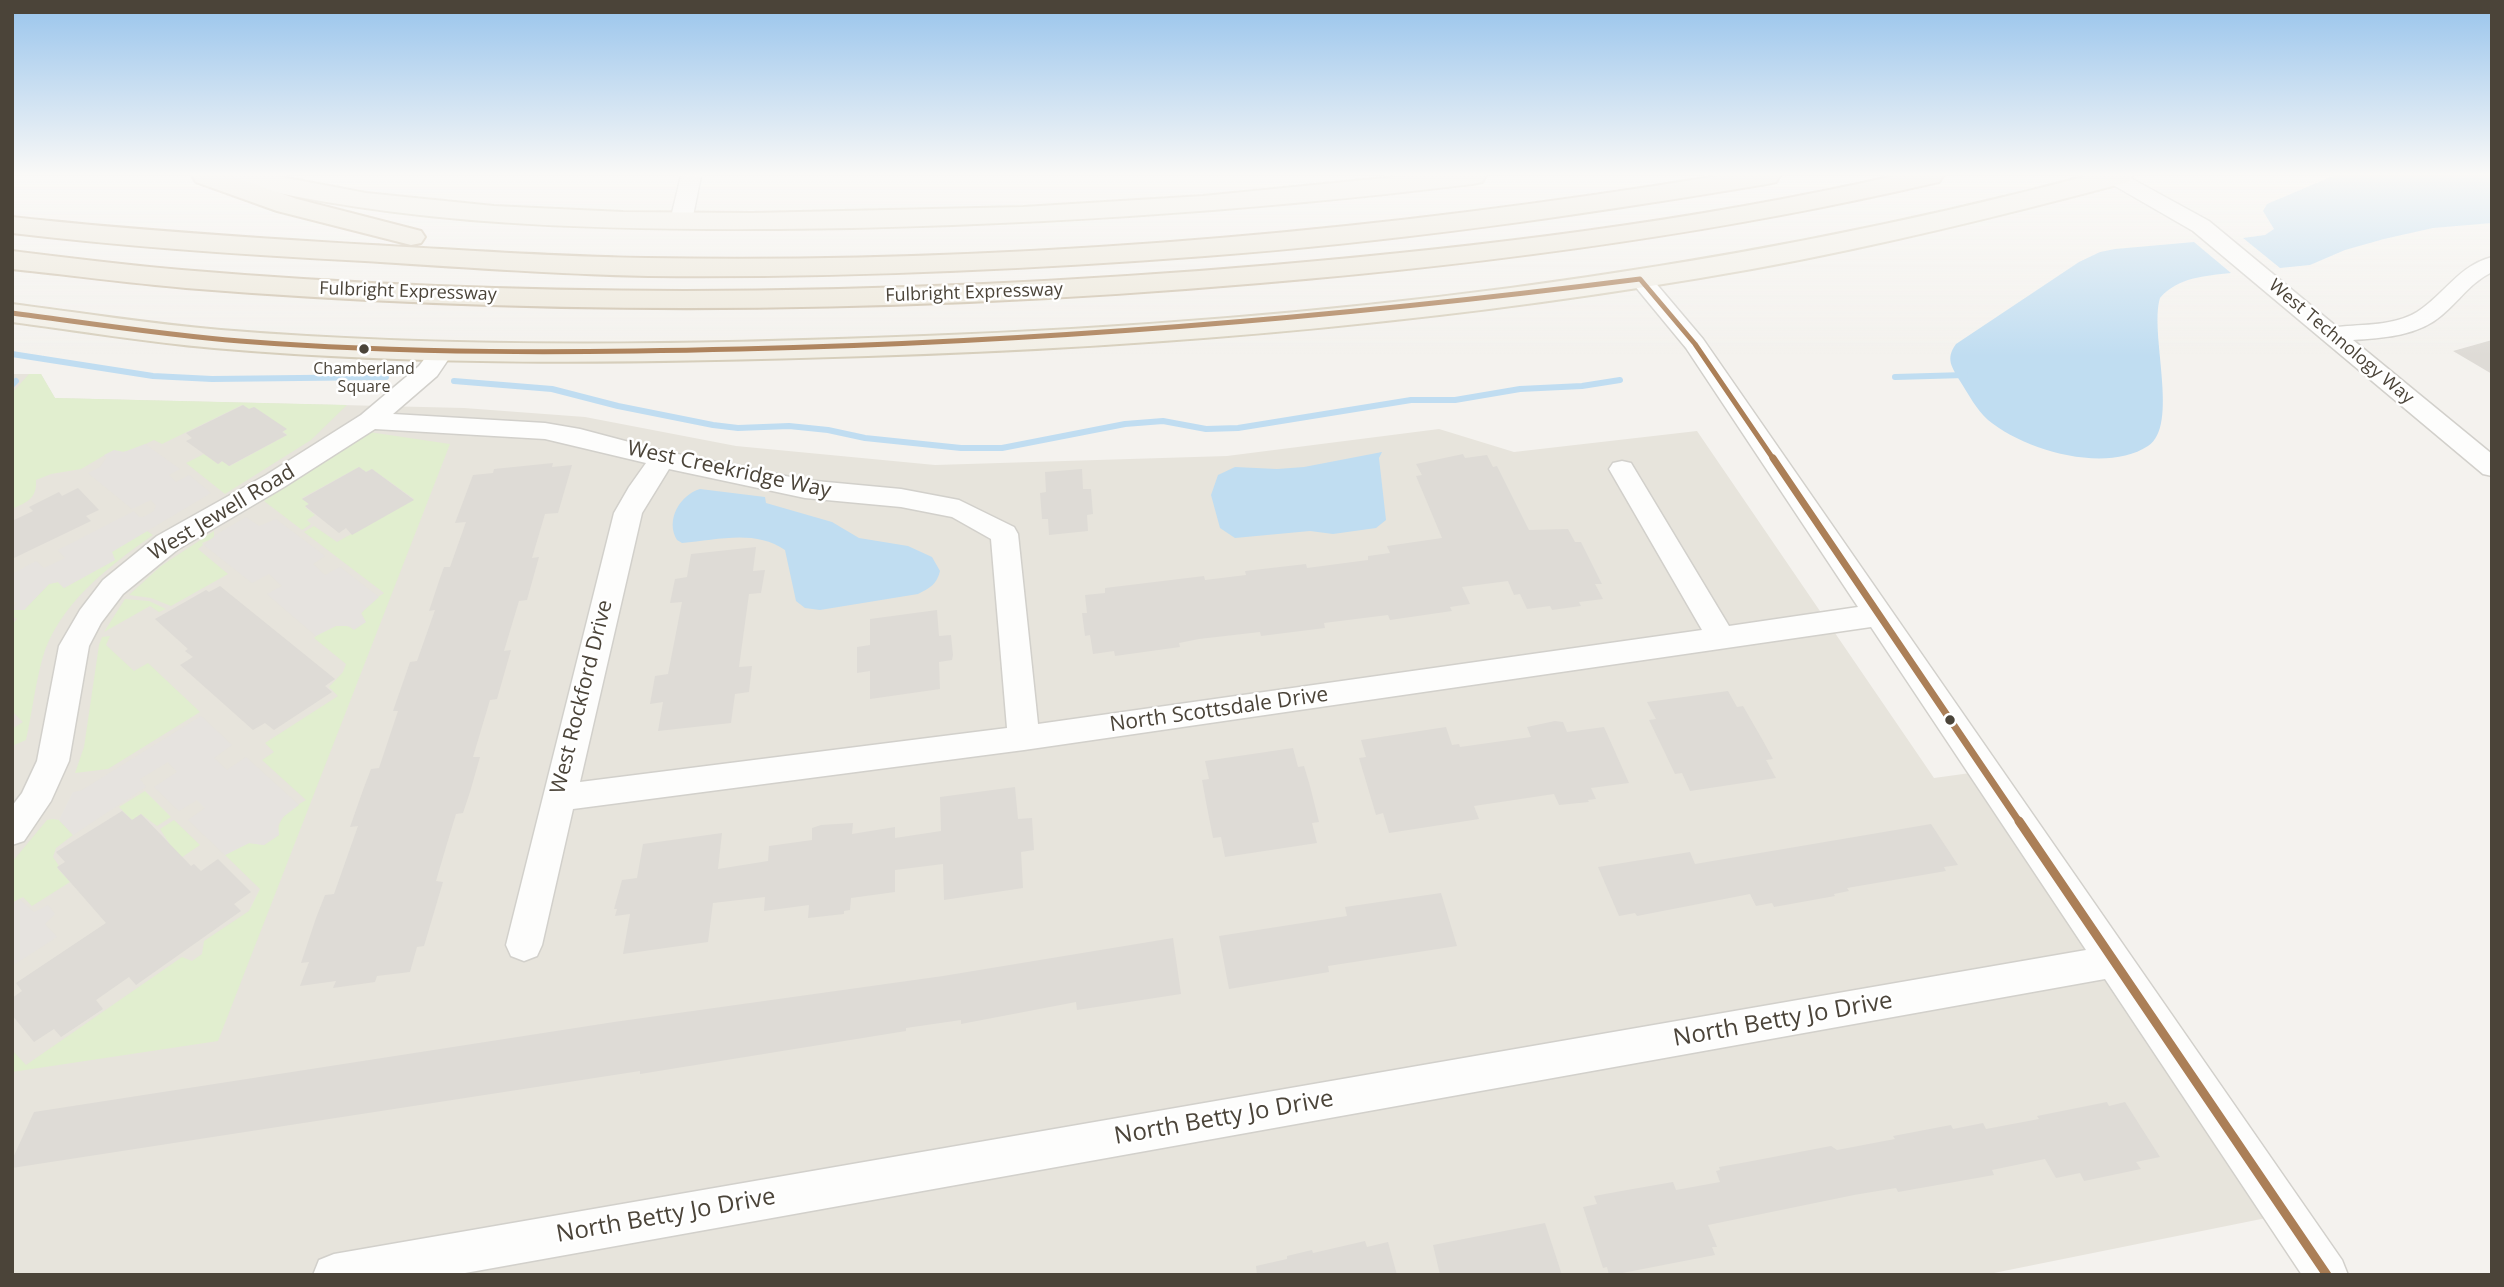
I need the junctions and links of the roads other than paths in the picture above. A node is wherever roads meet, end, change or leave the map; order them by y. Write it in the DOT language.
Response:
graph roads {
  1 [pos="117,236"];
  2 [pos="402,236"];
  3 [pos="1317,236"];
  4 [pos="1590,236"];
  5 [pos="1873,236"];
  6 [pos="2213,236"];
  7 [pos="12,260"];
  8 [pos="2492,264"];
  9 [pos="575,265"];
  10 [pos="180,279"];
  11 [pos="1640,279"];
  12 [pos="12,282"];
  13 [pos="12,313"];
  14 [pos="2332,335"];
  15 [pos="442,351"];
  16 [pos="370,421"];
  17 [pos="663,459"];
  18 [pos="2492,468"];
  19 [pos="1622,469"];
  20 [pos="1879,615"];
  21 [pos="1721,638"];
  22 [pos="1024,738"];
  23 [pos="558,798"];
  24 [pos="12,831"];
  25 [pos="524,945"];
  26 [pos="2114,961"];
  27 [pos="334,1275"];
  28 [pos="2327,1275"];
  1 -- 9 [label="highway, Fulbright Expressway"];
  2 -- 9 [label="highway"];
  3 -- 9 [label="highway, Fulbright Expressway"];
  4 -- 10 [label="highway, Fulbright Expressway"];
  5 -- 11 [label="main road"];
  6 -- 14 [label="street, West Technology Way"];
  7 -- 10 [label="highway, Fulbright Expressway"];
  8 -- 14 [label="street"];
  10 -- 12 [label="highway"];
  11 -- 15 [label="main road"];
  11 -- 20 [label="street"];
  13 -- 15 [label="main road"];
  14 -- 18 [label="street, West Technology Way"];
  15 -- 16 [label="street, West Jewell Road"];
  16 -- 17 [label="street, West Creekridge Way"];
  16 -- 24 [label="street, West Jewell Road"];
  17 -- 22 [label="street, West Creekridge Way"];
  17 -- 23 [label="street, West Rockford Drive"];
  19 -- 21 [label="street"];
  20 -- 21 [label="street, North Scottsdale Drive"];
  20 -- 26 [label="street"];
  21 -- 22 [label="street, North Scottsdale Drive"];
  22 -- 23 [label="street, North Scottsdale Drive"];
  23 -- 25 [label="street, West Rockford Drive"];
  26 -- 27 [label="street, North Betty Jo Drive"];
  26 -- 28 [label="street"];
}
